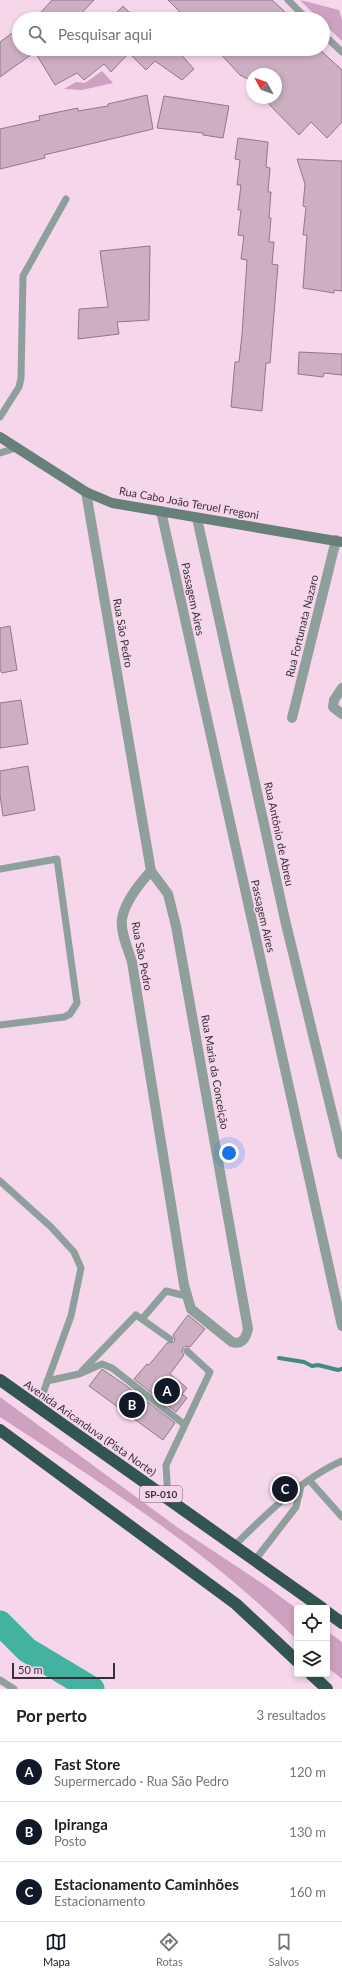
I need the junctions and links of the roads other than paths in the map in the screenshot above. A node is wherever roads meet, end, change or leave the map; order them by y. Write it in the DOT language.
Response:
graph roads {
  1 [pos="288,0"];
  2 [pos="300,12"];
  3 [pos="330,41"];
  4 [pos="342,52"];
  5 [pos="66,199"];
  6 [pos="0,417"];
  7 [pos="0,438"];
  8 [pos="16,448"];
  9 [pos="0,453"];
  10 [pos="86,492"];
  11 [pos="161,511"];
  12 [pos="197,518"];
  13 [pos="339,541"];
  14 [pos="342,688"];
  15 [pos="342,714"];
  16 [pos="292,718"];
  17 [pos="0,869"];
  18 [pos="151,871"];
  19 [pos="0,1025"];
  20 [pos="342,1154"];
  21 [pos="0,1181"];
  22 [pos="186,1296"];
  23 [pos="142,1319"];
  24 [pos="342,1326"];
  25 [pos="170,1339"];
  26 [pos="232,1342"];
  27 [pos="187,1351"];
  28 [pos="79,1374"];
  29 [pos="0,1380"];
  30 [pos="47,1380"];
  31 [pos="38,1407"];
  32 [pos="185,1425"];
  33 [pos="0,1430"];
  34 [pos="342,1461"];
  35 [pos="310,1481"];
  36 [pos="301,1486"];
  37 [pos="168,1499"];
  38 [pos="342,1517"];
  39 [pos="235,1545"];
  40 [pos="255,1560"];
  41 [pos="318,1605"];
  42 [pos="330,1614"];
  43 [pos="342,1623"];
  44 [pos="294,1658"];
  45 [pos="314,1677"];
  46 [pos="0,1680"];
  47 [pos="14,1689"];
  48 [pos="327,1689"];
  1 -- 2 [label="lane"];
  3 -- 4 [label="lane"];
  5 -- 6 [label="lane"];
  7 -- 8 [label="street, Rua Cabo João Teruel Fregoni"];
  8 -- 9 [label="lane"];
  8 -- 10 [label="street, Rua Cabo João Teruel Fregoni"];
  10 -- 11 [label="street, Rua Cabo João Teruel Fregoni"];
  10 -- 18 [label="street, Rua São Pedro"];
  11 -- 12 [label="street, Rua Cabo João Teruel Fregoni"];
  11 -- 24 [label="street, Passagem Aíres"];
  12 -- 13 [label="street, Rua Cabo João Teruel Fregoni"];
  12 -- 20 [label="street, Rua Antônio de Abreu"];
  13 -- 16 [label="street, Rua Fortunata Nazaro"];
  14 -- 15 [label="street"];
  17 -- 19 [label="lane"];
  18 -- 22 [label="street, Rua São Pedro"];
  18 -- 26 [label="street, Rua Maria da Conceição"];
  21 -- 30 [label="lane"];
  22 -- 23 [label="lane"];
  22 -- 26 [label="street, Rua São Pedro"];
  23 -- 25 [label="lane"];
  23 -- 28 [label="lane"];
  27 -- 32 [label="lane"];
  28 -- 30 [label="lane"];
  28 -- 32 [label="lane"];
  29 -- 31 [label="highway, Avenida Aricanduva (Pista Norte) / SP-010"];
  30 -- 31 [label="lane"];
  31 -- 37 [label="highway, Avenida Aricanduva (Pista Norte) / SP-010"];
  32 -- 37 [label="lane"];
  33 -- 44 [label="highway"];
  34 -- 35 [label="lane"];
  35 -- 36 [label="lane"];
  35 -- 38 [label="lane"];
  36 -- 39 [label="lane"];
  36 -- 40 [label="lane"];
  37 -- 39 [label="highway, Avenida Aricanduva (Pista Norte) / SP-010"];
  39 -- 40 [label="highway, Avenida Aricanduva (Pista Norte) / SP-010"];
  40 -- 41 [label="highway, Avenida Aricanduva (Pista Norte) / SP-010"];
  42 -- 43 [label="highway"];
  45 -- 48 [label="highway"];
  46 -- 47 [label="lane"];
}
